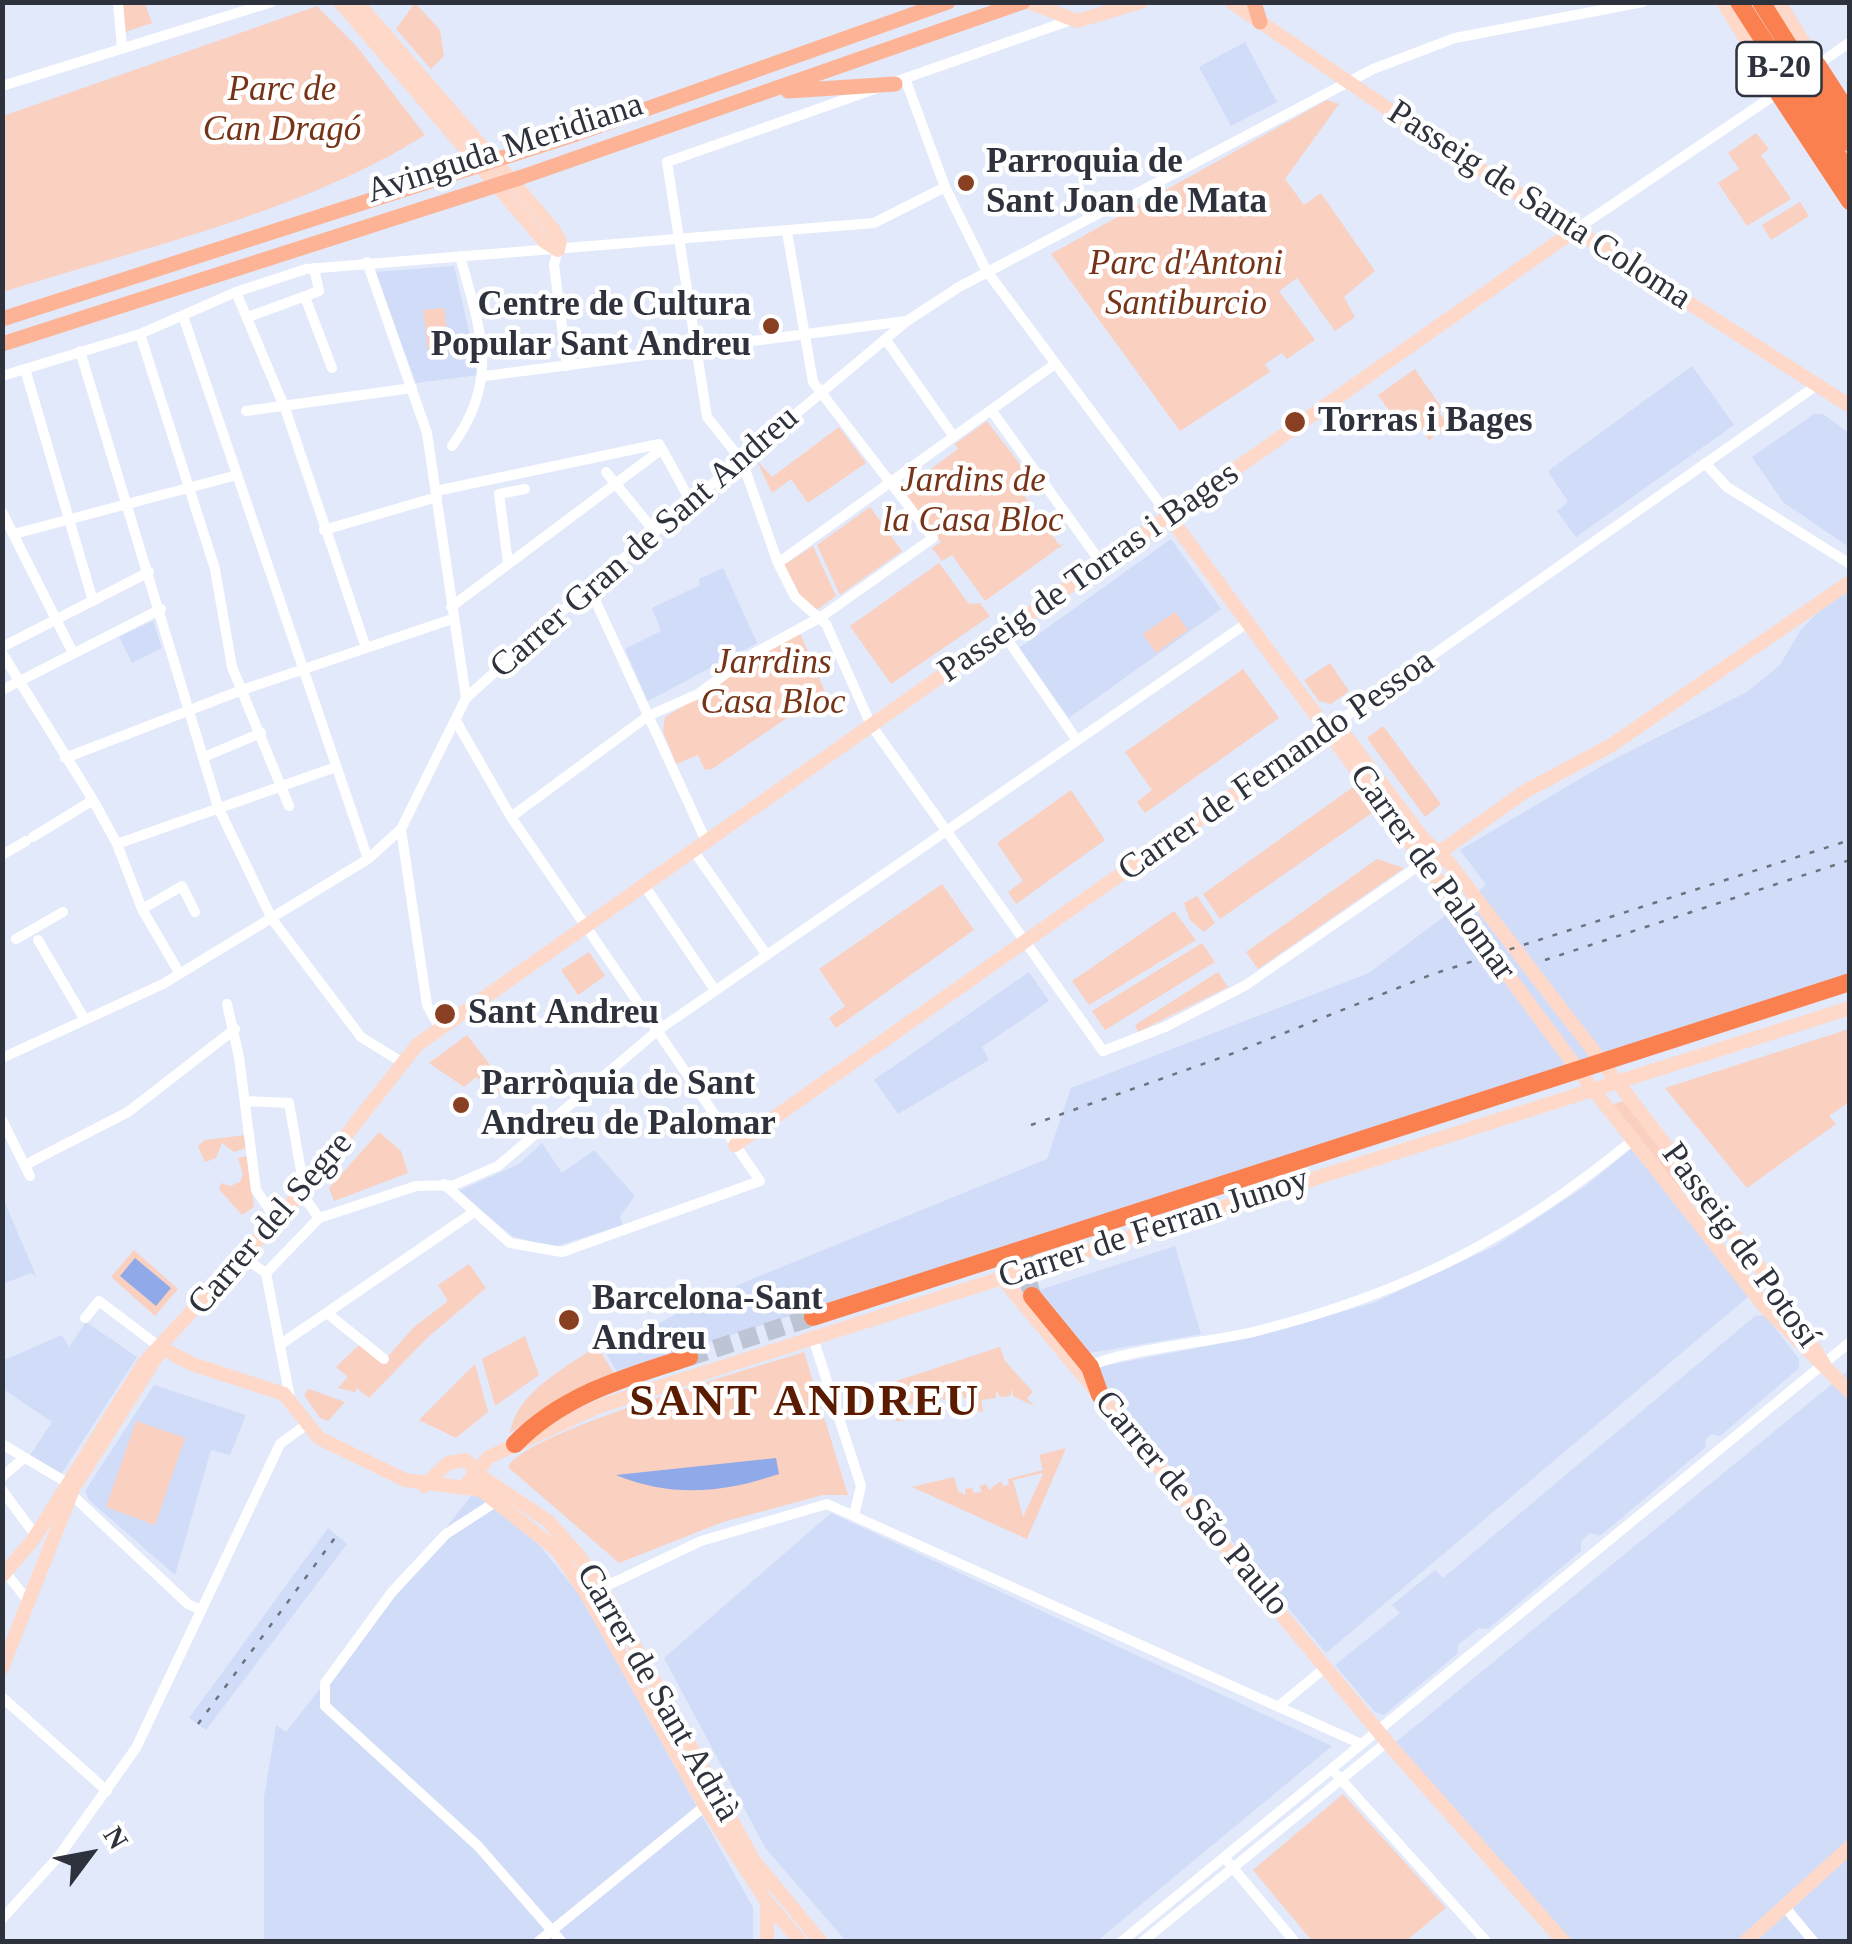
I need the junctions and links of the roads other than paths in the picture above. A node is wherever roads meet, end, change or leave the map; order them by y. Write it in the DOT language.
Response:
graph roads {
  1 [pos="118,2"];
  2 [pos="272,2"];
  3 [pos="340,2"];
  4 [pos="356,2"];
  5 [pos="948,2"];
  6 [pos="1026,2"];
  7 [pos="1141,2"];
  8 [pos="1231,2"];
  9 [pos="1254,2"];
  10 [pos="1723,2"];
  11 [pos="1738,2"];
  12 [pos="1760,2"];
  13 [pos="1779,2"];
  14 [pos="1640,3"];
  15 [pos="908,10"];
  16 [pos="1072,20"];
  17 [pos="1260,22"];
  18 [pos="1850,42"];
  19 [pos="122,48"];
  20 [pos="1817,65"];
  21 [pos="1348,81"];
  22 [pos="901,83"];
  23 [pos="2,86"];
  24 [pos="774,90"];
  25 [pos="1778,92"];
  26 [pos="1836,125"];
  27 [pos="1850,143"];
  28 [pos="1850,175"];
  29 [pos="945,187"];
  30 [pos="1850,201"];
  31 [pos="1576,230"];
  32 [pos="786,232"];
  33 [pos="676,240"];
  34 [pos="558,250"];
  35 [pos="460,256"];
  36 [pos="368,262"];
  37 [pos="314,268"];
  38 [pos="986,270"];
  39 [pos="236,292"];
  40 [pos="305,296"];
  41 [pos="184,316"];
  42 [pos="248,318"];
  43 [pos="2,319"];
  44 [pos="907,321"];
  45 [pos="140,334"];
  46 [pos="804,334"];
  47 [pos="886,340"];
  48 [pos="2,344"];
  49 [pos="80,350"];
  50 [pos="694,352"];
  51 [pos="1056,364"];
  52 [pos="567,366"];
  53 [pos="332,368"];
  54 [pos="25,369"];
  55 [pos="2,376"];
  56 [pos="485,376"];
  57 [pos="1817,385"];
  58 [pos="412,388"];
  59 [pos="822,392"];
  60 [pos="284,406"];
  61 [pos="1850,406"];
  62 [pos="991,410"];
  63 [pos="246,411"];
  64 [pos="954,438"];
  65 [pos="452,446"];
  66 [pos="662,449"];
  67 [pos="742,461"];
  68 [pos="1704,463"];
  69 [pos="606,472"];
  70 [pos="238,475"];
  71 [pos="892,481"];
  72 [pos="616,484"];
  73 [pos="190,488"];
  74 [pos="525,489"];
  75 [pos="437,494"];
  76 [pos="691,502"];
  77 [pos="126,506"];
  78 [pos="2,512"];
  79 [pos="1169,516"];
  80 [pos="69,520"];
  81 [pos="324,530"];
  82 [pos="655,532"];
  83 [pos="14,534"];
  84 [pos="778,563"];
  85 [pos="508,564"];
  86 [pos="1102,564"];
  87 [pos="1850,564"];
  88 [pos="149,572"];
  89 [pos="1850,582"];
  90 [pos="589,587"];
  91 [pos="93,601"];
  92 [pos="161,609"];
  93 [pos="451,613"];
  94 [pos="821,617"];
  95 [pos="56,618"];
  96 [pos="1248,622"];
  97 [pos="1003,633"];
  98 [pos="366,648"];
  99 [pos="2,650"];
  100 [pos="73,654"];
  101 [pos="304,671"];
  102 [pos="18,683"];
  103 [pos="2,690"];
  104 [pos="242,690"];
  105 [pos="466,698"];
  106 [pos="190,710"];
  107 [pos="648,716"];
  108 [pos="456,721"];
  109 [pos="1331,725"];
  110 [pos="872,726"];
  111 [pos="261,732"];
  112 [pos="1076,739"];
  113 [pos="204,757"];
  114 [pos="65,758"];
  115 [pos="336,767"];
  116 [pos="280,784"];
  117 [pos="93,800"];
  118 [pos="289,806"];
  119 [pos="218,807"];
  120 [pos="512,816"];
  121 [pos="401,829"];
  122 [pos="947,830"];
  123 [pos="117,844"];
  124 [pos="700,846"];
  125 [pos="1438,854"];
  126 [pos="2,855"];
  127 [pos="368,859"];
  128 [pos="1424,862"];
  129 [pos="644,885"];
  130 [pos="142,910"];
  131 [pos="62,912"];
  132 [pos="194,912"];
  133 [pos="272,918"];
  134 [pos="585,926"];
  135 [pos="34,934"];
  136 [pos="16,940"];
  137 [pos="1026,943"];
  138 [pos="766,954"];
  139 [pos="180,974"];
  140 [pos="1850,982"];
  141 [pos="714,990"];
  142 [pos="227,1004"];
  143 [pos="1850,1008"];
  144 [pos="85,1020"];
  145 [pos="440,1028"];
  146 [pos="235,1030"];
  147 [pos="656,1031"];
  148 [pos="2,1058"];
  149 [pos="402,1063"];
  150 [pos="1619,1082"];
  151 [pos="1593,1089"];
  152 [pos="379,1099"];
  153 [pos="245,1102"];
  154 [pos="2,1120"];
  155 [pos="1633,1140"];
  156 [pos="736,1145"];
  157 [pos="444,1184"];
  158 [pos="302,1190"];
  159 [pos="474,1212"];
  160 [pos="319,1218"];
  161 [pos="276,1219"];
  162 [pos="243,1257"];
  163 [pos="266,1273"];
  164 [pos="1002,1278"];
  165 [pos="1032,1296"];
  166 [pos="327,1313"];
  167 [pos="813,1317"];
  168 [pos="84,1318"];
  169 [pos="814,1338"];
  170 [pos="1850,1342"];
  171 [pos="281,1344"];
  172 [pos="162,1348"];
  173 [pos="689,1357"];
  174 [pos="384,1359"];
  175 [pos="1824,1364"];
  176 [pos="1086,1370"];
  177 [pos="1850,1392"];
  178 [pos="1100,1395"];
  179 [pos="290,1398"];
  180 [pos="307,1424"];
  181 [pos="2,1444"];
  182 [pos="508,1448"];
  183 [pos="24,1458"];
  184 [pos="2,1477"];
  185 [pos="463,1477"];
  186 [pos="494,1482"];
  187 [pos="67,1487"];
  188 [pos="2,1490"];
  189 [pos="497,1501"];
  190 [pos="854,1515"];
  191 [pos="36,1536"];
  192 [pos="4,1572"];
  193 [pos="595,1592"];
  194 [pos="30,1602"];
  195 [pos="201,1610"];
  196 [pos="1326,1667"];
  197 [pos="2,1668"];
  198 [pos="2,1698"];
  199 [pos="1280,1705"];
  200 [pos="1382,1736"];
  201 [pos="1359,1743"];
  202 [pos="1330,1767"];
  203 [pos="1338,1777"];
  204 [pos="107,1790"];
  205 [pos="705,1806"];
  206 [pos="1850,1847"];
  207 [pos="1223,1856"];
  208 [pos="1232,1866"];
  209 [pos="767,1902"];
  210 [pos="1784,1906"];
  211 [pos="4,1916"];
  212 [pos="554,1929"];
  213 [pos="538,1942"];
  214 [pos="562,1942"];
  215 [pos="767,1942"];
  216 [pos="801,1942"];
  217 [pos="821,1942"];
  218 [pos="1121,1942"];
  219 [pos="1142,1942"];
  220 [pos="1295,1942"];
  221 [pos="1487,1942"];
  222 [pos="1564,1942"];
  223 [pos="1745,1942"];
  224 [pos="1814,1942"];
  1 -- 19 [label="street"];
  2 -- 19 [label="street"];
  3 -- 34 [label="street"];
  4 -- 34 [label="street"];
  5 -- 15 [label="main road, Avinguda Meridiana"];
  6 -- 16 [label="street"];
  6 -- 24 [label="main road, Avinguda Meridiana"];
  7 -- 16 [label="street, Avinguda Meridiana"];
  8 -- 17 [label="street, Passeig de Santa Coloma"];
  9 -- 17 [label="main road"];
  10 -- 25 [label="street"];
  11 -- 26 [label="highway, B-20"];
  12 -- 26 [label="highway, B-20"];
  13 -- 20 [label="street"];
  14 -- 21 [label="street, Carrer Gran de Sant Andreu"];
  15 -- 43 [label="main road, Avinguda Meridiana"];
  16 -- 22 [label="street, Avinguda Meridiana"];
  17 -- 21 [label="street, Passeig de Santa Coloma"];
  18 -- 20 [label="street, Passeig de Torras i Bages"];
  19 -- 23 [label="street"];
  20 -- 25 [label="street, Passeig de Torras i Bages"];
  20 -- 26 [label="highway"];
  21 -- 31 [label="street, Passeig de Santa Coloma"];
  21 -- 38 [label="street, Carrer Gran de Sant Andreu"];
  22 -- 24 [label="main road"];
  22 -- 29 [label="street, Carrer de Palomar"];
  22 -- 33 [label="street, Avinguda Meridiana"];
  24 -- 48 [label="main road, Avinguda Meridiana"];
  25 -- 30 [label="highway"];
  25 -- 31 [label="street, Passeig de Torras i Bages"];
  26 -- 27 [label="highway, B-20"];
  26 -- 28 [label="highway, B-20"];
  29 -- 32 [label="street, Avinguda Meridiana"];
  29 -- 38 [label="street, Carrer de Palomar"];
  31 -- 57 [label="street, Passeig de Santa Coloma"];
  31 -- 79 [label="street, Passeig de Torras i Bages"];
  32 -- 33 [label="street, Avinguda Meridiana"];
  32 -- 46 [label="street"];
  33 -- 34 [label="street, Avinguda Meridiana"];
  33 -- 50 [label="street"];
  34 -- 35 [label="street, Avinguda Meridiana"];
  34 -- 52 [label="street"];
  35 -- 36 [label="street, Avinguda Meridiana"];
  35 -- 56 [label="street"];
  36 -- 37 [label="street, Avinguda Meridiana"];
  36 -- 58 [label="street"];
  37 -- 39 [label="street, Avinguda Meridiana"];
  37 -- 40 [label="street"];
  38 -- 44 [label="street, Carrer Gran de Sant Andreu"];
  38 -- 51 [label="street, Carrer de Palomar"];
  39 -- 41 [label="street, Avinguda Meridiana"];
  39 -- 42 [label="street"];
  40 -- 42 [label="street"];
  40 -- 53 [label="street"];
  41 -- 45 [label="street, Avinguda Meridiana"];
  41 -- 70 [label="street"];
  42 -- 60 [label="street"];
  44 -- 46 [label="street"];
  44 -- 47 [label="street, Carrer Gran de Sant Andreu"];
  45 -- 49 [label="street, Avinguda Meridiana"];
  45 -- 73 [label="street"];
  46 -- 50 [label="street"];
  46 -- 59 [label="street"];
  47 -- 59 [label="street, Carrer Gran de Sant Andreu"];
  47 -- 64 [label="street"];
  49 -- 54 [label="street, Avinguda Meridiana"];
  49 -- 77 [label="street"];
  50 -- 52 [label="street"];
  50 -- 67 [label="street"];
  51 -- 62 [label="street"];
  51 -- 79 [label="street, Carrer de Palomar"];
  52 -- 56 [label="street"];
  54 -- 55 [label="street, Avinguda Meridiana"];
  54 -- 80 [label="street"];
  56 -- 65 [label="street"];
  57 -- 61 [label="street, Passeig de Santa Coloma"];
  57 -- 68 [label="street, Carrer de Fernando Pessoa"];
  58 -- 60 [label="street"];
  58 -- 75 [label="street"];
  59 -- 67 [label="street, Carrer Gran de Sant Andreu"];
  59 -- 71 [label="street"];
  60 -- 63 [label="street"];
  60 -- 81 [label="street"];
  62 -- 64 [label="street"];
  62 -- 86 [label="street"];
  64 -- 71 [label="street"];
  66 -- 72 [label="street"];
  66 -- 75 [label="street"];
  66 -- 76 [label="street"];
  67 -- 76 [label="street, Carrer Gran de Sant Andreu"];
  67 -- 84 [label="street"];
  68 -- 87 [label="street"];
  68 -- 109 [label="street, Carrer de Fernando Pessoa"];
  69 -- 72 [label="street"];
  70 -- 73 [label="street"];
  70 -- 101 [label="street"];
  71 -- 84 [label="street"];
  71 -- 94 [label="street"];
  72 -- 82 [label="street"];
  72 -- 85 [label="street"];
  73 -- 77 [label="street"];
  73 -- 104 [label="street"];
  74 -- 85 [label="street"];
  75 -- 81 [label="street"];
  75 -- 93 [label="street"];
  76 -- 82 [label="street, Carrer Gran de Sant Andreu"];
  77 -- 80 [label="street"];
  77 -- 88 [label="street"];
  78 -- 83 [label="street"];
  79 -- 86 [label="street, Passeig de Torras i Bages"];
  79 -- 96 [label="street, Carrer de Palomar"];
  80 -- 83 [label="street"];
  80 -- 91 [label="street"];
  81 -- 98 [label="street"];
  82 -- 90 [label="street, Carrer Gran de Sant Andreu"];
  83 -- 95 [label="street"];
  84 -- 94 [label="street"];
  85 -- 93 [label="street"];
  86 -- 97 [label="street, Passeig de Torras i Bages"];
  88 -- 91 [label="street"];
  88 -- 92 [label="street"];
  89 -- 125 [label="street"];
  90 -- 105 [label="street, Carrer Gran de Sant Andreu"];
  90 -- 107 [label="street"];
  91 -- 95 [label="street"];
  92 -- 100 [label="street"];
  92 -- 106 [label="street"];
  93 -- 98 [label="street"];
  93 -- 105 [label="street"];
  94 -- 107 [label="street"];
  94 -- 110 [label="street"];
  95 -- 99 [label="street"];
  95 -- 100 [label="street"];
  96 -- 109 [label="street, Carrer de Palomar"];
  96 -- 112 [label="street"];
  97 -- 110 [label="street, Passeig de Torras i Bages"];
  97 -- 112 [label="street"];
  98 -- 101 [label="street"];
  99 -- 102 [label="street"];
  100 -- 102 [label="street"];
  101 -- 104 [label="street"];
  101 -- 115 [label="street"];
  102 -- 103 [label="street"];
  102 -- 114 [label="street"];
  104 -- 106 [label="street"];
  104 -- 111 [label="street"];
  105 -- 108 [label="street, Carrer Gran de Sant Andreu"];
  106 -- 113 [label="street"];
  106 -- 114 [label="street"];
  107 -- 120 [label="street"];
  107 -- 124 [label="street"];
  108 -- 120 [label="street"];
  108 -- 121 [label="street, Carrer Gran de Sant Andreu"];
  109 -- 125 [label="street, Carrer de Palomar"];
  109 -- 128 [label="street, Carrer de Palomar"];
  109 -- 137 [label="street, Carrer de Fernando Pessoa"];
  110 -- 122 [label="street"];
  110 -- 124 [label="street, Passeig de Torras i Bages"];
  111 -- 113 [label="street"];
  111 -- 116 [label="street"];
  112 -- 122 [label="street"];
  113 -- 119 [label="street"];
  114 -- 117 [label="street"];
  115 -- 116 [label="street"];
  115 -- 127 [label="street"];
  116 -- 118 [label="street"];
  116 -- 119 [label="street"];
  117 -- 123 [label="street"];
  117 -- 126 [label="street"];
  119 -- 123 [label="street"];
  119 -- 133 [label="street"];
  120 -- 134 [label="street"];
  121 -- 127 [label="street, Carrer Gran de Sant Andreu"];
  121 -- 145 [label="street"];
  122 -- 137 [label="street"];
  122 -- 138 [label="street"];
  123 -- 130 [label="street"];
  124 -- 129 [label="street, Passeig de Torras i Bages"];
  124 -- 138 [label="street"];
  125 -- 128 [label="street"];
  125 -- 150 [label="street, Carrer de Palomar"];
  127 -- 133 [label="street, Carrer Gran de Sant Andreu"];
  128 -- 137 [label="street"];
  128 -- 151 [label="street, Carrer de Palomar"];
  129 -- 134 [label="street, Passeig de Torras i Bages"];
  129 -- 141 [label="street"];
  130 -- 132 [label="street"];
  130 -- 139 [label="street"];
  131 -- 135 [label="street"];
  133 -- 139 [label="street, Carrer Gran de Sant Andreu"];
  133 -- 149 [label="street"];
  134 -- 145 [label="street, Passeig de Torras i Bages"];
  134 -- 147 [label="street"];
  135 -- 136 [label="street"];
  135 -- 144 [label="street"];
  137 -- 156 [label="street, Carrer de Fernando Pessoa"];
  138 -- 141 [label="street"];
  139 -- 144 [label="street, Carrer Gran de Sant Andreu"];
  140 -- 167 [label="highway"];
  141 -- 147 [label="street"];
  142 -- 146 [label="street"];
  143 -- 150 [label="street, Carrer de Ferran Junoy"];
  144 -- 148 [label="street, Carrer Gran de Sant Andreu"];
  145 -- 149 [label="street, Passeig de Torras i Bages"];
  146 -- 153 [label="street"];
  146 -- 154 [label="street"];
  147 -- 156 [label="street"];
  147 -- 157 [label="street"];
  149 -- 152 [label="street, Passeig de Torras i Bages"];
  150 -- 151 [label="street, Carrer de Ferran Junoy"];
  150 -- 175 [label="street, Passeig de Potosí"];
  151 -- 155 [label="street, Passeig de Potosí"];
  151 -- 164 [label="street, Carrer de Ferran Junoy"];
  152 -- 158 [label="street, Carrer del Segre"];
  153 -- 158 [label="street"];
  153 -- 161 [label="street"];
  155 -- 175 [label="street, Passeig de Potosí"];
  155 -- 176 [label="street"];
  156 -- 159 [label="street"];
  157 -- 159 [label="street"];
  157 -- 160 [label="street"];
  158 -- 160 [label="street"];
  158 -- 161 [label="street, Carrer del Segre"];
  159 -- 166 [label="street"];
  160 -- 163 [label="street"];
  161 -- 162 [label="street, Carrer del Segre"];
  162 -- 163 [label="street"];
  162 -- 172 [label="street, Carrer del Segre"];
  163 -- 171 [label="street"];
  164 -- 169 [label="street, Carrer de Ferran Junoy"];
  164 -- 176 [label="street, Carrer de São Paulo"];
  165 -- 176 [label="highway"];
  166 -- 171 [label="street"];
  166 -- 174 [label="street"];
  168 -- 172 [label="street"];
  169 -- 182 [label="street, Carrer de Ferran Junoy"];
  169 -- 190 [label="street"];
  170 -- 175 [label="street"];
  171 -- 179 [label="street"];
  172 -- 179 [label="street"];
  172 -- 187 [label="street, Carrer del Segre"];
  173 -- 182 [label="highway"];
  175 -- 177 [label="street"];
  175 -- 200 [label="street"];
  176 -- 178 [label="highway"];
  178 -- 196 [label="street, Carrer de São Paulo"];
  179 -- 180 [label="street, Carrer de Sant Adrià"];
  180 -- 185 [label="street, Carrer de Sant Adrià"];
  180 -- 195 [label="street"];
  181 -- 183 [label="street"];
  182 -- 185 [label="street, Carrer de Ferran Junoy"];
  182 -- 186 [label="street"];
  183 -- 184 [label="street"];
  183 -- 187 [label="street"];
  185 -- 186 [label="street, Carrer de Sant Adrià"];
  185 -- 189 [label="street, Carrer de Sant Adrià"];
  186 -- 193 [label="street, Carrer de Sant Adrià"];
  187 -- 191 [label="street"];
  187 -- 194 [label="street, Carrer del Segre"];
  187 -- 195 [label="street"];
  188 -- 191 [label="street"];
  189 -- 193 [label="street, Carrer de Sant Adrià"];
  189 -- 212 [label="street"];
  190 -- 193 [label="street"];
  190 -- 199 [label="street"];
  191 -- 192 [label="street"];
  192 -- 194 [label="street"];
  193 -- 205 [label="street, Carrer de Sant Adrià"];
  193 -- 217 [label="street, Carrer de Sant Adrià"];
  194 -- 197 [label="street, Carrer del Segre"];
  195 -- 204 [label="street"];
  196 -- 199 [label="street"];
  196 -- 200 [label="street, Carrer de São Paulo"];
  198 -- 204 [label="street"];
  199 -- 201 [label="street"];
  200 -- 201 [label="street"];
  200 -- 203 [label="street"];
  200 -- 222 [label="street, Carrer de São Paulo"];
  201 -- 202 [label="street"];
  202 -- 203 [label="street"];
  202 -- 207 [label="street"];
  203 -- 208 [label="street"];
  203 -- 221 [label="street"];
  204 -- 211 [label="street"];
  205 -- 209 [label="street, Carrer de Sant Adrià"];
  205 -- 212 [label="street"];
  206 -- 210 [label="street"];
  207 -- 208 [label="street"];
  207 -- 218 [label="street"];
  208 -- 219 [label="street"];
  208 -- 220 [label="street"];
  209 -- 215 [label="street"];
  209 -- 216 [label="street, Carrer de Sant Adrià"];
  210 -- 223 [label="street"];
  210 -- 224 [label="street"];
  212 -- 213 [label="street"];
  212 -- 214 [label="street"];
}
